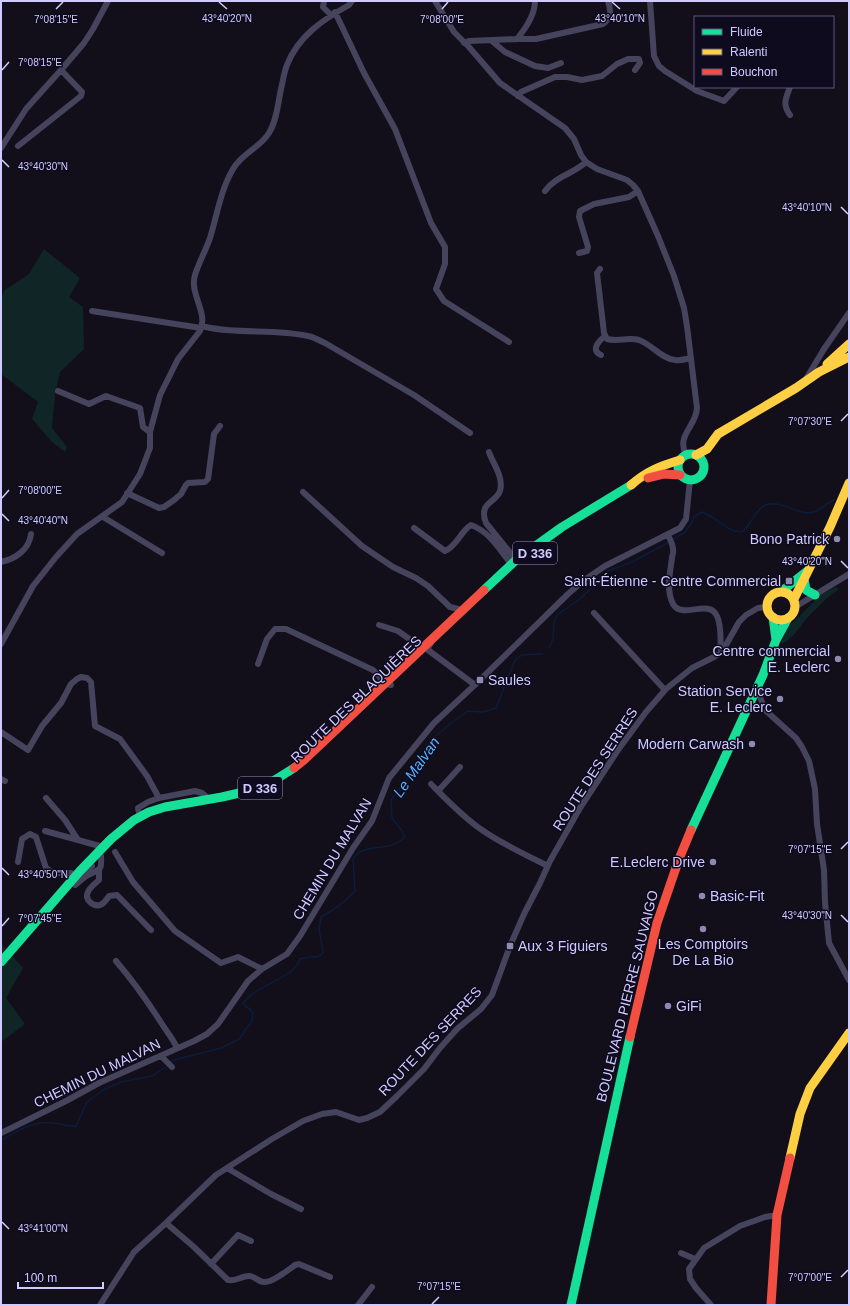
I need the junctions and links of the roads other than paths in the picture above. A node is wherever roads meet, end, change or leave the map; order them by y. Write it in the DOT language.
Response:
graph roads {
  1 [pos="108,1"];
  2 [pos="324,1"];
  3 [pos="352,1"];
  4 [pos="434,1"];
  5 [pos="535,1"];
  6 [pos="608,1"];
  7 [pos="650,1"];
  8 [pos="333,14"];
  9 [pos="517,39"];
  10 [pos="492,41"];
  11 [pos="464,43"];
  12 [pos="561,63"];
  13 [pos="62,70"];
  14 [pos="635,70"];
  15 [pos="736,88"];
  16 [pos="790,88"];
  17 [pos="518,96"];
  18 [pos="790,115"];
  19 [pos="18,146"];
  20 [pos="1,148"];
  21 [pos="586,162"];
  22 [pos="545,190"];
  23 [pos="638,191"];
  24 [pos="579,253"];
  25 [pos="600,269"];
  26 [pos="92,311"];
  27 [pos="849,313"];
  28 [pos="202,325"];
  29 [pos="605,336"];
  30 [pos="508,342"];
  31 [pos="849,344"];
  32 [pos="601,355"];
  33 [pos="849,357"];
  34 [pos="691,358"];
  35 [pos="819,372"];
  36 [pos="804,383"];
  37 [pos="58,391"];
  38 [pos="220,426"];
  39 [pos="727,429"];
  40 [pos="150,432"];
  41 [pos="470,432"];
  42 [pos="489,452"];
  43 [pos="696,455"];
  44 [pos="683,458"];
  45 [pos="704,465"];
  46 [pos="680,475"];
  47 [pos="690,480"];
  48 [pos="849,483"];
  49 [pos="630,486"];
  50 [pos="303,492"];
  51 [pos="128,493"];
  52 [pos="586,512"];
  53 [pos="103,516"];
  54 [pos="414,528"];
  55 [pos="31,534"];
  56 [pos="668,535"];
  57 [pos="162,553"];
  58 [pos="1,562"];
  59 [pos="514,562"];
  60 [pos="849,574"];
  61 [pos="806,575"];
  62 [pos="782,591"];
  63 [pos="815,595"];
  64 [pos="795,603"];
  65 [pos="767,607"];
  66 [pos="462,610"];
  67 [pos="594,613"];
  68 [pos="773,617"];
  69 [pos="788,618"];
  70 [pos="379,625"];
  71 [pos="720,640"];
  72 [pos="729,640"];
  73 [pos="776,640"];
  74 [pos="1,644"];
  75 [pos="425,649"];
  76 [pos="721,653"];
  77 [pos="258,664"];
  78 [pos="388,685"];
  79 [pos="475,685"];
  80 [pos="758,686"];
  81 [pos="665,690"];
  82 [pos="750,703"];
  83 [pos="765,710"];
  84 [pos="1,732"];
  85 [pos="460,767"];
  86 [pos="431,784"];
  87 [pos="438,791"];
  88 [pos="46,798"];
  89 [pos="159,798"];
  90 [pos="209,799"];
  91 [pos="161,813"];
  92 [pos="140,816"];
  93 [pos="45,831"];
  94 [pos="123,835"];
  95 [pos="78,840"];
  96 [pos="115,852"];
  97 [pos="98,860"];
  98 [pos="18,862"];
  99 [pos="548,866"];
  100 [pos="76,875"];
  101 [pos="55,908"];
  102 [pos="151,930"];
  103 [pos="116,961"];
  104 [pos="1,962"];
  105 [pos="262,969"];
  106 [pos="1,970"];
  107 [pos="849,980"];
  108 [pos="849,1033"];
  109 [pos="177,1048"];
  110 [pos="163,1058"];
  111 [pos="172,1067"];
  112 [pos="1,1133"];
  113 [pos="227,1168"];
  114 [pos="301,1209"];
  115 [pos="777,1215"];
  116 [pos="166,1223"];
  117 [pos="251,1241"];
  118 [pos="681,1253"];
  119 [pos="695,1259"];
  120 [pos="211,1264"];
  121 [pos="330,1277"];
  122 [pos="372,1287"];
  123 [pos="100,1305"];
  124 [pos="358,1305"];
  125 [pos="571,1305"];
  126 [pos="710,1305"];
  127 [pos="771,1305"];
  1 -- 13 [label="street"];
  2 -- 8 [label="street"];
  3 -- 8 [label="street"];
  4 -- 11 [label="street"];
  5 -- 9 [label="street"];
  6 -- 9 [label="street"];
  7 -- 15 [label="street"];
  8 -- 28 [label="street"];
  8 -- 30 [label="street"];
  9 -- 10 [label="street"];
  10 -- 11 [label="street"];
  10 -- 12 [label="street"];
  11 -- 17 [label="street"];
  13 -- 19 [label="street"];
  13 -- 20 [label="street"];
  14 -- 17 [label="street"];
  16 -- 18 [label="street"];
  17 -- 21 [label="street"];
  21 -- 22 [label="street"];
  21 -- 23 [label="street"];
  23 -- 24 [label="street"];
  23 -- 34 [label="street"];
  25 -- 29 [label="street"];
  26 -- 28 [label="street"];
  27 -- 36 [label="street"];
  28 -- 40 [label="street"];
  28 -- 41 [label="street"];
  29 -- 32 [label="street"];
  29 -- 34 [label="street"];
  31 -- 35 [label="main road"];
  33 -- 35 [label="main road"];
  34 -- 44 [label="street"];
  35 -- 36 [label="main road"];
  36 -- 39 [label="main road"];
  37 -- 40 [label="street"];
  38 -- 51 [label="street"];
  39 -- 43 [label="main road"];
  39 -- 45 [label="main road"];
  40 -- 51 [label="street"];
  42 -- 59 [label="street"];
  43 -- 44 [label="main road"];
  43 -- 45 [label="main road"];
  44 -- 46 [label="main road"];
  44 -- 49 [label="main road"];
  45 -- 47 [label="main road"];
  46 -- 47 [label="main road"];
  46 -- 49 [label="main road"];
  47 -- 56 [label="street, CHEMIN DU MALVAN"];
  48 -- 61 [label="main road"];
  49 -- 52 [label="main road, ROUTE DES BLAQUIÈRES / D 336"];
  50 -- 66 [label="street"];
  51 -- 53 [label="street"];
  52 -- 59 [label="main road, ROUTE DES BLAQUIÈRES / D 336"];
  52 -- 75 [label="main road, ROUTE DES BLAQUIÈRES / D 336"];
  53 -- 57 [label="street"];
  53 -- 74 [label="street"];
  54 -- 59 [label="street"];
  55 -- 58 [label="street"];
  56 -- 71 [label="street"];
  56 -- 79 [label="street, CHEMIN DU MALVAN"];
  59 -- 66 [label="main road, ROUTE DES BLAQUIÈRES / D 336"];
  60 -- 63 [label="street"];
  61 -- 62 [label="main road"];
  61 -- 63 [label="main road"];
  61 -- 64 [label="main road"];
  62 -- 64 [label="main road"];
  62 -- 65 [label="main road"];
  63 -- 64 [label="street"];
  64 -- 69 [label="main road"];
  65 -- 68 [label="main road"];
  65 -- 72 [label="street"];
  66 -- 75 [label="main road, ROUTE DES BLAQUIÈRES / D 336"];
  67 -- 81 [label="street"];
  68 -- 69 [label="main road"];
  68 -- 73 [label="main road, BOULEVARD PIERRE SAUVAIGO"];
  69 -- 73 [label="main road, BOULEVARD PIERRE SAUVAIGO"];
  70 -- 75 [label="street"];
  71 -- 72 [label="street"];
  71 -- 76 [label="street"];
  72 -- 76 [label="street"];
  73 -- 80 [label="main road, BOULEVARD PIERRE SAUVAIGO"];
  75 -- 78 [label="main road, ROUTE DES BLAQUIÈRES / D 336"];
  75 -- 79 [label="street"];
  76 -- 81 [label="street, ROUTE DES SERRES"];
  77 -- 78 [label="street"];
  78 -- 90 [label="main road, ROUTE DES BLAQUIÈRES / D 336"];
  78 -- 91 [label="main road, ROUTE DES BLAQUIÈRES / D 336"];
  79 -- 105 [label="street, CHEMIN DU MALVAN"];
  80 -- 82 [label="main road, BOULEVARD PIERRE SAUVAIGO"];
  80 -- 83 [label="street"];
  81 -- 99 [label="street, ROUTE DES SERRES"];
  82 -- 83 [label="street"];
  82 -- 125 [label="main road, BOULEVARD PIERRE SAUVAIGO"];
  83 -- 107 [label="street"];
  84 -- 89 [label="street"];
  85 -- 87 [label="street"];
  86 -- 87 [label="street"];
  87 -- 99 [label="street"];
  88 -- 95 [label="street"];
  89 -- 90 [label="street"];
  89 -- 92 [label="street"];
  90 -- 92 [label="main road, ROUTE DES BLAQUIÈRES / D 336"];
  91 -- 92 [label="street"];
  91 -- 94 [label="main road, ROUTE DES BLAQUIÈRES / D 336"];
  92 -- 94 [label="street"];
  92 -- 97 [label="main road, ROUTE DES BLAQUIÈRES / D 336"];
  93 -- 95 [label="street"];
  94 -- 97 [label="main road, ROUTE DES BLAQUIÈRES / D 336"];
  95 -- 97 [label="street"];
  96 -- 105 [label="street"];
  97 -- 100 [label="main road, ROUTE DES BLAQUIÈRES / D 336"];
  97 -- 100 [label="street"];
  97 -- 101 [label="main road, ROUTE DES BLAQUIÈRES / D 336"];
  97 -- 102 [label="street"];
  98 -- 100 [label="street"];
  99 -- 113 [label="street, ROUTE DES SERRES"];
  100 -- 101 [label="street"];
  100 -- 104 [label="main road, ROUTE DES BLAQUIÈRES / D 336"];
  101 -- 106 [label="main road, ROUTE DES BLAQUIÈRES / D 336"];
  103 -- 109 [label="street"];
  105 -- 109 [label="street, CHEMIN DU MALVAN"];
  108 -- 115 [label="main road"];
  109 -- 110 [label="street, CHEMIN DU MALVAN"];
  110 -- 111 [label="street"];
  110 -- 112 [label="street, CHEMIN DU MALVAN"];
  113 -- 114 [label="street"];
  113 -- 116 [label="street, ROUTE DES SERRES"];
  115 -- 119 [label="street"];
  115 -- 127 [label="main road"];
  116 -- 120 [label="street"];
  116 -- 123 [label="street, ROUTE DES SERRES"];
  117 -- 120 [label="street"];
  118 -- 119 [label="street"];
  119 -- 126 [label="street"];
  120 -- 121 [label="street"];
  122 -- 124 [label="street"];
}
